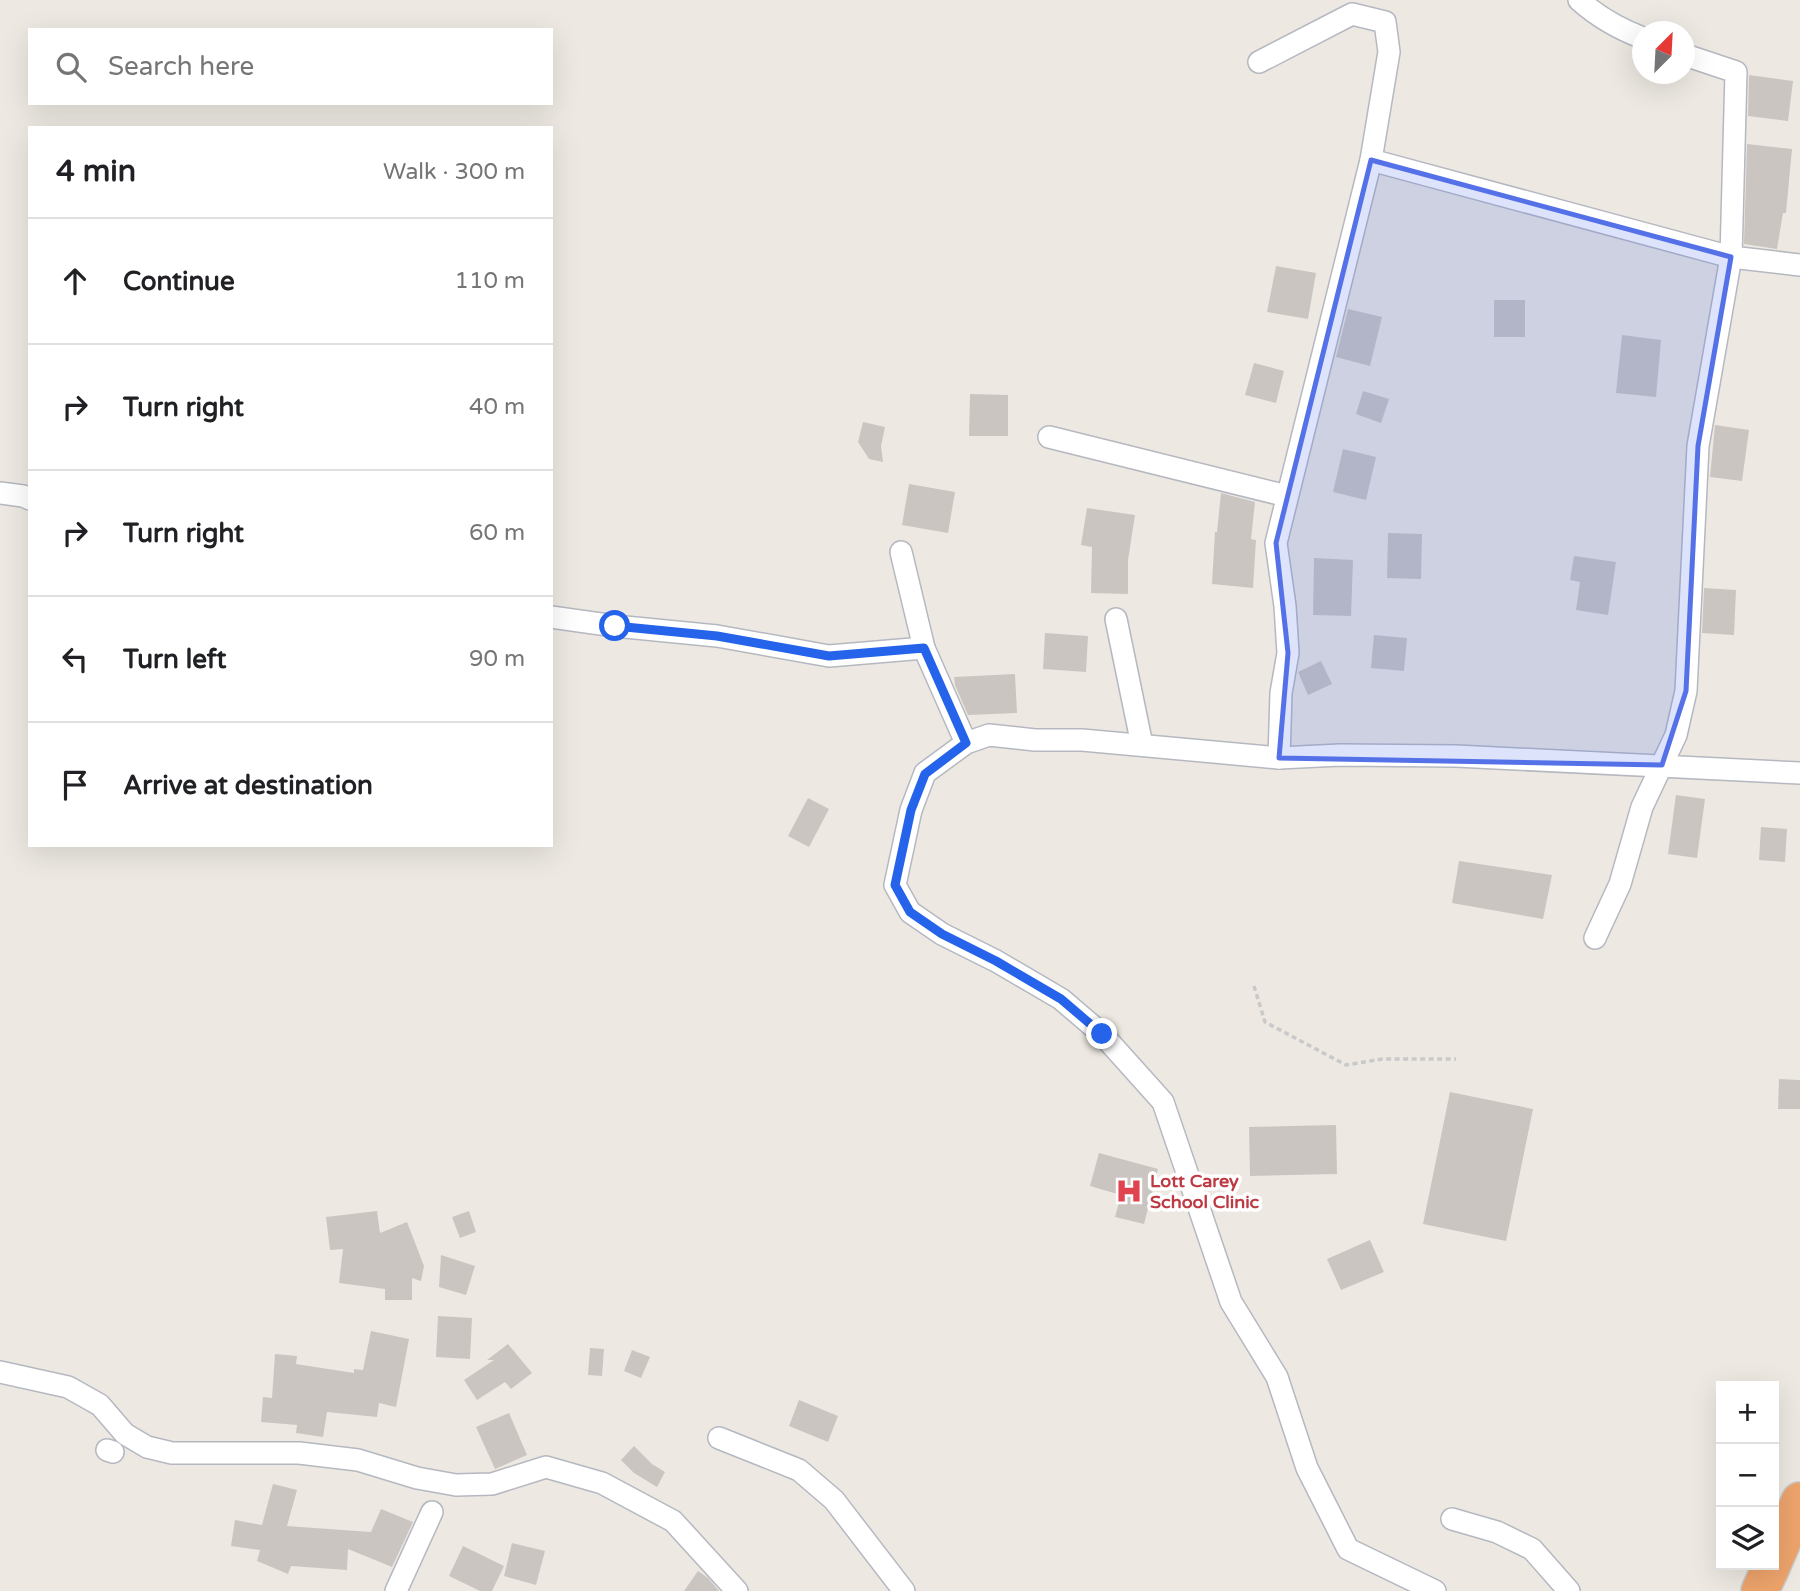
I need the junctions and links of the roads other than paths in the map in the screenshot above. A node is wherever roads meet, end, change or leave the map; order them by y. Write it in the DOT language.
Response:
graph roads {
  1 [pos="1579,0"];
  2 [pos="1632,34"];
  3 [pos="1695,58"];
  4 [pos="1259,62"];
  5 [pos="1371,160"];
  6 [pos="1731,257"];
  7 [pos="1800,265"];
  8 [pos="1049,438"];
  9 [pos="0,493"];
  10 [pos="1287,496"];
  11 [pos="28,499"];
  12 [pos="901,552"];
  13 [pos="553,617"];
  14 [pos="1116,619"];
  15 [pos="924,648"];
  16 [pos="966,743"];
  17 [pos="1142,745"];
  18 [pos="1279,758"];
  19 [pos="1662,765"];
  20 [pos="1800,773"];
  21 [pos="1595,938"];
  22 [pos="0,1373"];
  23 [pos="719,1438"];
  24 [pos="1800,1501"];
  25 [pos="432,1512"];
  26 [pos="1452,1519"];
  27 [pos="1779,1548"];
  28 [pos="1769,1570"];
  29 [pos="396,1591"];
  30 [pos="737,1591"];
  31 [pos="904,1591"];
  32 [pos="1435,1591"];
  33 [pos="1569,1591"];
  34 [pos="1760,1591"];
  1 -- 2 [label="street"];
  3 -- 6 [label="street"];
  4 -- 5 [label="street"];
  5 -- 6 [label="street"];
  5 -- 10 [label="street"];
  6 -- 7 [label="street"];
  6 -- 19 [label="street"];
  8 -- 10 [label="street"];
  9 -- 11 [label="street"];
  10 -- 18 [label="street"];
  12 -- 15 [label="street"];
  13 -- 15 [label="street"];
  14 -- 17 [label="street"];
  15 -- 16 [label="street"];
  16 -- 17 [label="street"];
  16 -- 32 [label="street"];
  17 -- 18 [label="street"];
  18 -- 19 [label="street"];
  19 -- 20 [label="street"];
  19 -- 21 [label="street"];
  22 -- 30 [label="street"];
  23 -- 31 [label="street"];
  24 -- 27 [label="highway"];
  25 -- 29 [label="street"];
  26 -- 33 [label="street"];
  28 -- 34 [label="highway"];
}
